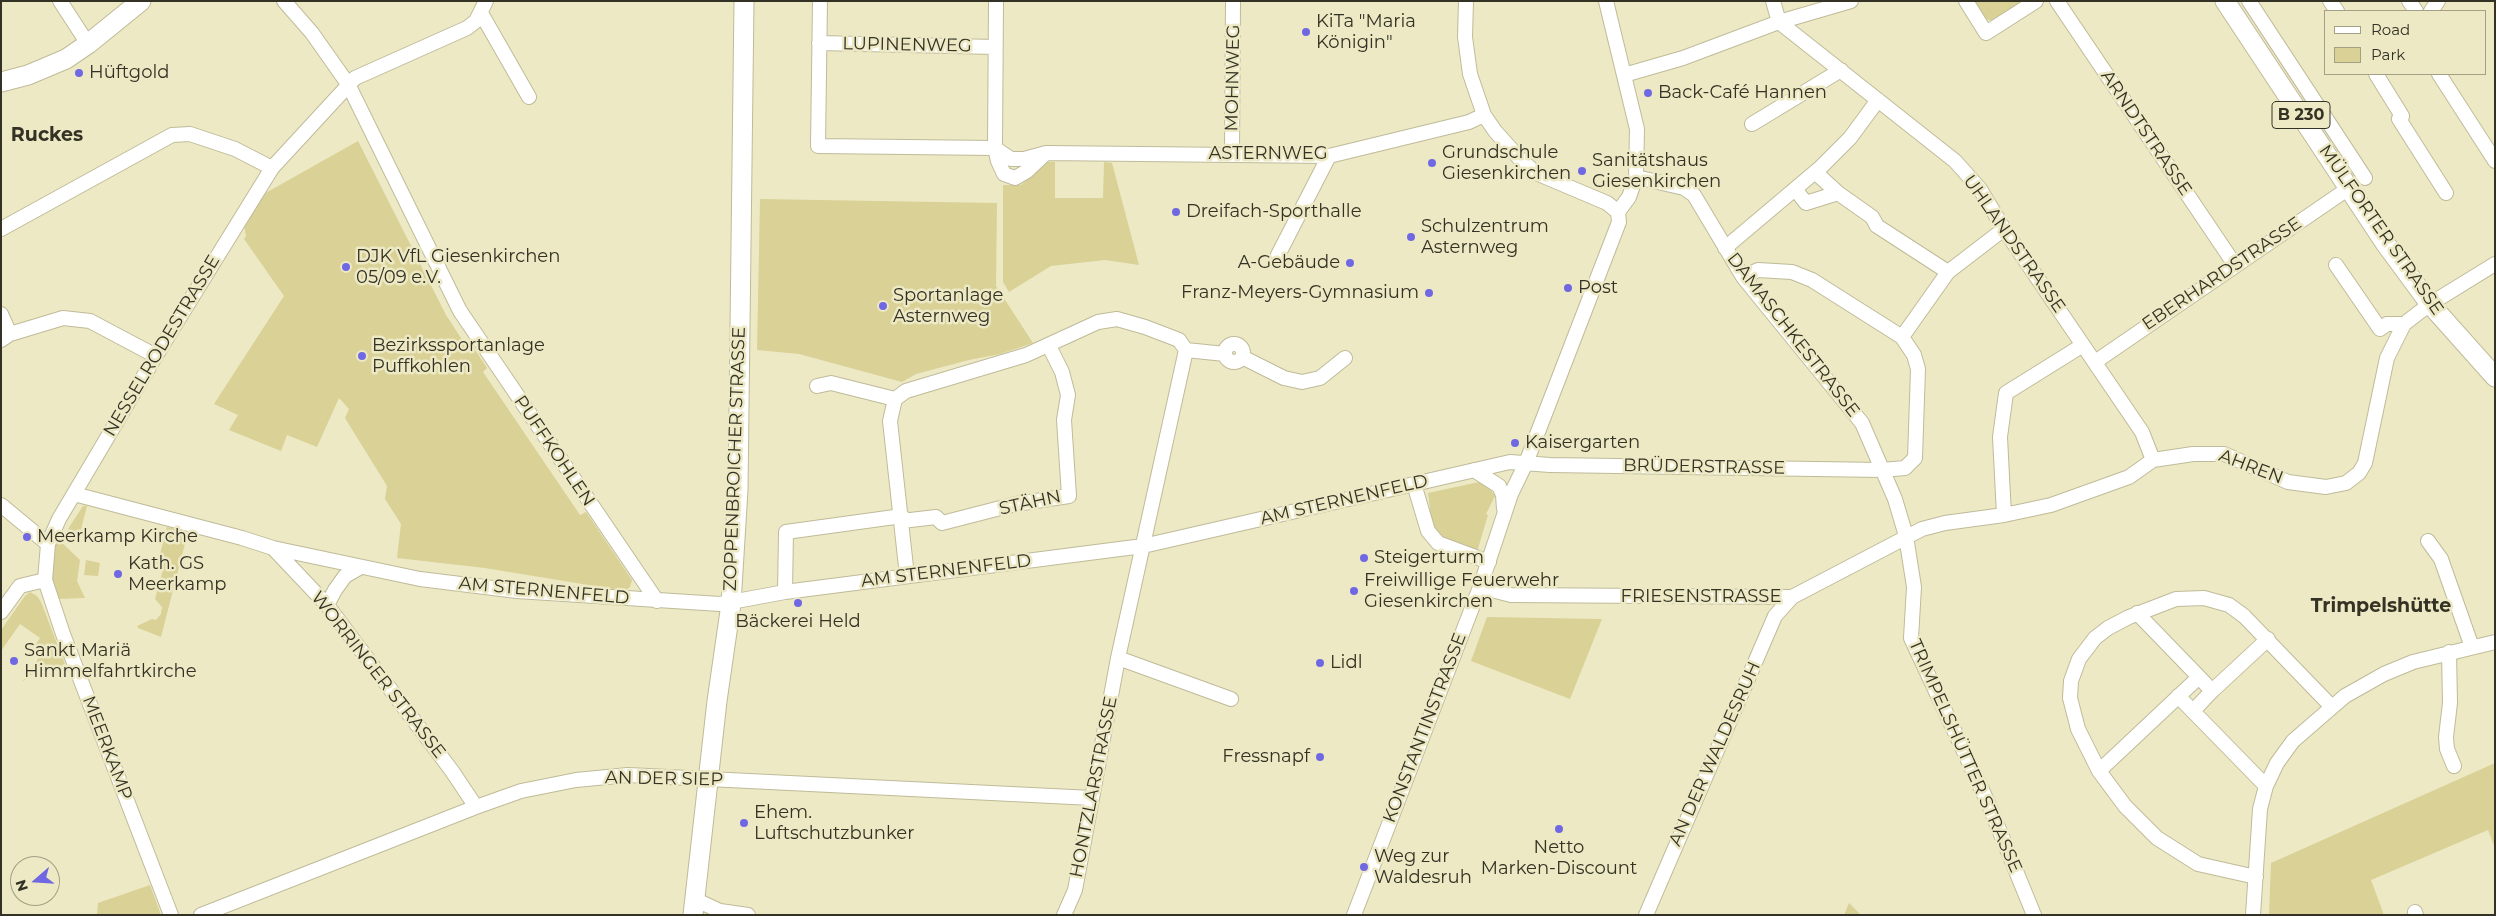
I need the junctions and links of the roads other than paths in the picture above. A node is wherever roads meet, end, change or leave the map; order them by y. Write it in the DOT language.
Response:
graph roads {
  1 [pos="60,1"];
  2 [pos="141,1"];
  3 [pos="284,1"];
  4 [pos="744,1"];
  5 [pos="820,1"];
  6 [pos="996,1"];
  7 [pos="1233,1"];
  8 [pos="1466,1"];
  9 [pos="1606,1"];
  10 [pos="1773,1"];
  11 [pos="1851,1"];
  12 [pos="1966,1"];
  13 [pos="2036,1"];
  14 [pos="2057,1"];
  15 [pos="2225,1"];
  16 [pos="2249,1"];
  17 [pos="484,7"];
  18 [pos="1779,22"];
  19 [pos="819,43"];
  20 [pos="88,44"];
  21 [pos="995,47"];
  22 [pos="1841,70"];
  23 [pos="1624,75"];
  24 [pos="2377,75"];
  25 [pos="2440,75"];
  26 [pos="1,82"];
  27 [pos="348,84"];
  28 [pos="530,96"];
  29 [pos="1878,100"];
  30 [pos="1484,115"];
  31 [pos="1752,124"];
  32 [pos="995,148"];
  33 [pos="1232,155"];
  34 [pos="1329,156"];
  35 [pos="2495,161"];
  36 [pos="272,168"];
  37 [pos="1815,172"];
  38 [pos="1636,177"];
  39 [pos="2357,183"];
  40 [pos="1795,189"];
  41 [pos="1838,193"];
  42 [pos="2446,193"];
  43 [pos="1618,212"];
  44 [pos="1,229"];
  45 [pos="2004,229"];
  46 [pos="1725,248"];
  47 [pos="1278,255"];
  48 [pos="2495,264"];
  49 [pos="2235,265"];
  50 [pos="2336,265"];
  51 [pos="1948,272"];
  52 [pos="1743,277"];
  53 [pos="2430,304"];
  54 [pos="1,314"];
  55 [pos="2404,324"];
  56 [pos="1902,337"];
  57 [pos="6,338"];
  58 [pos="2083,345"];
  59 [pos="1049,346"];
  60 [pos="1186,350"];
  61 [pos="156,356"];
  62 [pos="1345,358"];
  63 [pos="2096,362"];
  64 [pos="2495,377"];
  65 [pos="816,386"];
  66 [pos="895,399"];
  67 [pos="2153,460"];
  68 [pos="1526,463"];
  69 [pos="1474,470"];
  70 [pos="1882,470"];
  71 [pos="1414,484"];
  72 [pos="74,494"];
  73 [pos="1,505"];
  74 [pos="1505,512"];
  75 [pos="2004,515"];
  76 [pos="902,519"];
  77 [pos="1906,536"];
  78 [pos="2428,541"];
  79 [pos="48,544"];
  80 [pos="1144,546"];
  81 [pos="273,548"];
  82 [pos="1489,562"];
  83 [pos="359,568"];
  84 [pos="907,576"];
  85 [pos="45,580"];
  86 [pos="1480,587"];
  87 [pos="785,592"];
  88 [pos="1792,597"];
  89 [pos="657,601"];
  90 [pos="731,604"];
  91 [pos="327,606"];
  92 [pos="1,612"];
  93 [pos="2137,613"];
  94 [pos="2268,639"];
  95 [pos="2495,642"];
  96 [pos="2472,647"];
  97 [pos="2449,652"];
  98 [pos="1118,658"];
  99 [pos="2198,677"];
  100 [pos="2212,691"];
  101 [pos="2178,696"];
  102 [pos="1231,699"];
  103 [pos="2331,706"];
  104 [pos="2193,711"];
  105 [pos="2454,766"];
  106 [pos="2099,771"];
  107 [pos="709,778"];
  108 [pos="2266,786"];
  109 [pos="1092,798"];
  110 [pos="476,807"];
  111 [pos="2256,877"];
  112 [pos="693,907"];
  113 [pos="171,915"];
  114 [pos="201,915"];
  115 [pos="748,915"];
  116 [pos="1064,915"];
  117 [pos="1354,915"];
  118 [pos="1646,915"];
  119 [pos="2034,915"];
  120 [pos="2253,915"];
  1 -- 20 [label="street"];
  2 -- 20 [label="main road"];
  3 -- 27 [label="street, PUFFKOHLEN"];
  4 -- 90 [label="main road, ZOPPENBROICHER STRASSE"];
  5 -- 19 [label="street"];
  6 -- 21 [label="street"];
  7 -- 33 [label="street, MOHNWEG"];
  8 -- 30 [label="street"];
  9 -- 23 [label="street, KONSTANTINSTRASSE"];
  10 -- 18 [label="street"];
  11 -- 18 [label="street"];
  12 -- 13 [label="street"];
  14 -- 49 [label="street, ARNDTSTRASSE"];
  15 -- 39 [label="main road, MÜLFORTER STRASSE / B 230"];
  16 -- 39 [label="street, MÜLFORTER STRASSE"];
  17 -- 27 [label="street"];
  17 -- 28 [label="street"];
  18 -- 22 [label="street, UHLANDSTRASSE"];
  18 -- 23 [label="street"];
  19 -- 21 [label="street, LUPINENWEG"];
  19 -- 32 [label="street"];
  20 -- 26 [label="main road"];
  21 -- 32 [label="street"];
  22 -- 29 [label="street, UHLANDSTRASSE"];
  22 -- 31 [label="street"];
  23 -- 38 [label="street, KONSTANTINSTRASSE"];
  24 -- 42 [label="street"];
  25 -- 35 [label="street"];
  27 -- 36 [label="street, NESSELRODESTRASSE"];
  27 -- 89 [label="street, PUFFKOHLEN"];
  29 -- 37 [label="street"];
  29 -- 45 [label="street, UHLANDSTRASSE"];
  30 -- 34 [label="street, ASTERNWEG"];
  30 -- 43 [label="street"];
  32 -- 33 [label="street, ASTERNWEG"];
  33 -- 34 [label="street, ASTERNWEG"];
  34 -- 47 [label="street"];
  36 -- 44 [label="street"];
  36 -- 61 [label="street, NESSELRODESTRASSE"];
  37 -- 40 [label="street"];
  37 -- 41 [label="street"];
  38 -- 43 [label="street, KONSTANTINSTRASSE"];
  38 -- 46 [label="street, DAMASCHKESTRASSE"];
  39 -- 49 [label="street, EBERHARDSTRASSE"];
  39 -- 53 [label="main road, MÜLFORTER STRASSE / B 230"];
  40 -- 41 [label="street"];
  40 -- 46 [label="street"];
  41 -- 51 [label="street"];
  43 -- 68 [label="street, KONSTANTINSTRASSE"];
  45 -- 51 [label="street"];
  45 -- 58 [label="street, UHLANDSTRASSE"];
  46 -- 52 [label="street, DAMASCHKESTRASSE"];
  48 -- 53 [label="street, AHREN"];
  49 -- 63 [label="street, EBERHARDSTRASSE"];
  50 -- 55 [label="street, AHREN"];
  51 -- 56 [label="street"];
  52 -- 56 [label="street"];
  52 -- 70 [label="street, DAMASCHKESTRASSE"];
  53 -- 55 [label="street, AHREN"];
  53 -- 64 [label="main road, MÜLFORTER STRASSE / B 230"];
  54 -- 57 [label="street"];
  55 -- 67 [label="street, AHREN"];
  56 -- 70 [label="street, BRÜDERSTRASSE"];
  57 -- 61 [label="street"];
  58 -- 63 [label="street, UHLANDSTRASSE"];
  58 -- 75 [label="street"];
  59 -- 60 [label="street"];
  59 -- 66 [label="street"];
  59 -- 76 [label="street, STÄHN"];
  60 -- 62 [label="street"];
  60 -- 80 [label="street"];
  61 -- 72 [label="street, NESSELRODESTRASSE"];
  63 -- 67 [label="street, UHLANDSTRASSE"];
  65 -- 66 [label="street"];
  66 -- 76 [label="street"];
  67 -- 75 [label="street, AHREN"];
  68 -- 69 [label="street, AM STERNENFELD"];
  68 -- 70 [label="street, BRÜDERSTRASSE"];
  68 -- 74 [label="street, KONSTANTINSTRASSE"];
  69 -- 71 [label="street, AM STERNENFELD"];
  69 -- 74 [label="street, KONSTANTINSTRASSE"];
  70 -- 77 [label="street, DAMASCHKESTRASSE"];
  71 -- 80 [label="street, AM STERNENFELD"];
  71 -- 82 [label="street"];
  72 -- 79 [label="street, NESSELRODESTRASSE"];
  72 -- 81 [label="street, AM STERNENFELD"];
  73 -- 79 [label="street"];
  74 -- 82 [label="street, KONSTANTINSTRASSE"];
  75 -- 77 [label="street, AHREN"];
  76 -- 84 [label="street"];
  76 -- 87 [label="street"];
  77 -- 88 [label="street, FRIESENSTRASSE"];
  77 -- 119 [label="street, TRIMPELSHÜTTER STRASSE"];
  78 -- 96 [label="street"];
  79 -- 85 [label="street, NESSELRODESTRASSE"];
  80 -- 84 [label="street, AM STERNENFELD"];
  80 -- 98 [label="street, HONTZLARSTRASSE"];
  81 -- 83 [label="street, AM STERNENFELD"];
  81 -- 91 [label="street, WORRINGER STRASSE"];
  82 -- 86 [label="street, KONSTANTINSTRASSE"];
  83 -- 89 [label="street, AM STERNENFELD"];
  83 -- 91 [label="street"];
  84 -- 87 [label="street, AM STERNENFELD"];
  85 -- 92 [label="street"];
  85 -- 113 [label="street, MEERKAMP"];
  86 -- 88 [label="street, FRIESENSTRASSE"];
  86 -- 117 [label="street, KONSTANTINSTRASSE"];
  87 -- 90 [label="street, AM STERNENFELD"];
  88 -- 118 [label="street, AN DER WALDESRUH"];
  89 -- 90 [label="street, AM STERNENFELD"];
  90 -- 107 [label="main road, ZOPPENBROICHER STRASSE"];
  91 -- 110 [label="street, WORRINGER STRASSE"];
  93 -- 94 [label="street"];
  93 -- 99 [label="street"];
  93 -- 106 [label="street"];
  94 -- 100 [label="street"];
  94 -- 103 [label="street"];
  95 -- 96 [label="street"];
  96 -- 97 [label="street"];
  97 -- 103 [label="street"];
  97 -- 105 [label="street"];
  98 -- 102 [label="street"];
  98 -- 109 [label="street, HONTZLARSTRASSE"];
  99 -- 100 [label="street"];
  99 -- 101 [label="street"];
  100 -- 104 [label="street"];
  101 -- 104 [label="street"];
  101 -- 106 [label="street"];
  103 -- 108 [label="street"];
  104 -- 108 [label="street"];
  106 -- 111 [label="street"];
  107 -- 109 [label="street, AN DER SIEP"];
  107 -- 110 [label="street, AN DER SIEP"];
  107 -- 112 [label="main road, ZOPPENBROICHER STRASSE"];
  108 -- 111 [label="street"];
  109 -- 116 [label="street, HONTZLARSTRASSE"];
  110 -- 114 [label="street, AN DER SIEP"];
  111 -- 120 [label="street"];
  112 -- 115 [label="street"];
}
